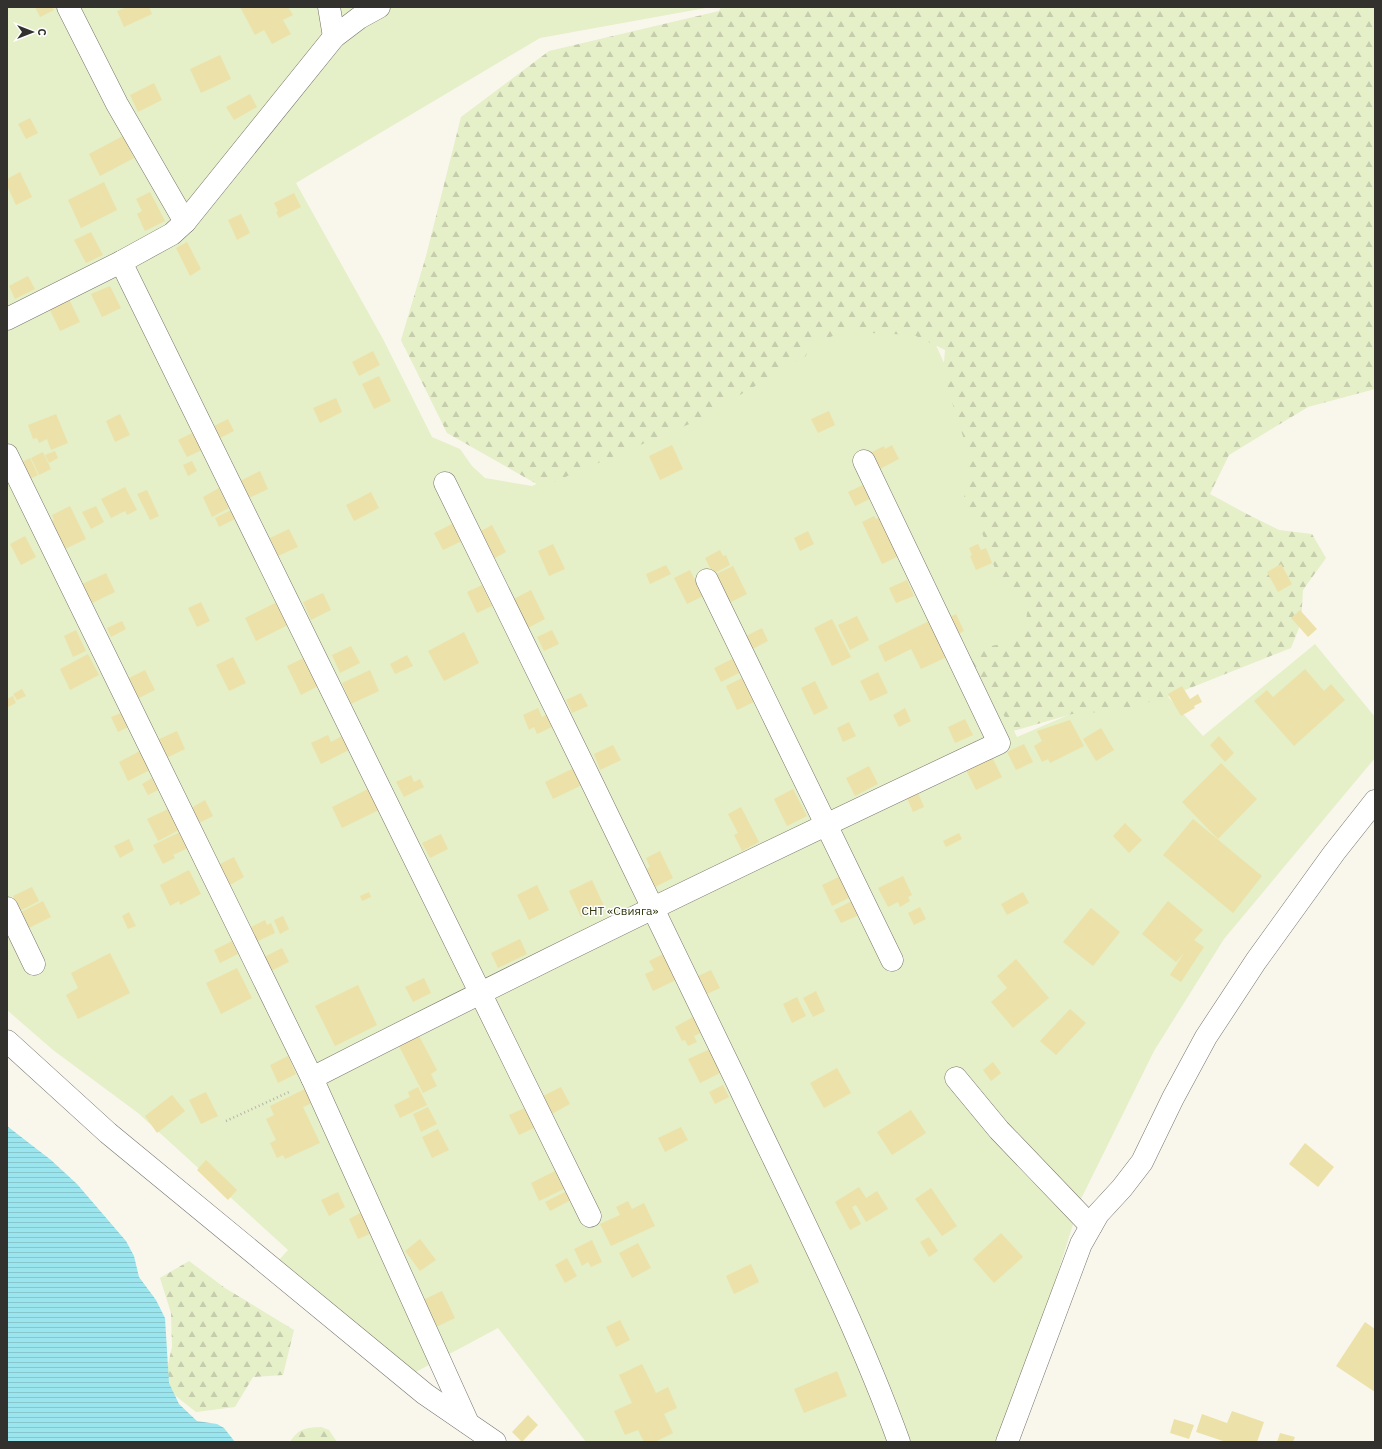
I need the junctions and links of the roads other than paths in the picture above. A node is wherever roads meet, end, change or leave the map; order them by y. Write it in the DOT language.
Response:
graph roads {
  1 [pos="68,7"];
  2 [pos="329,7"];
  3 [pos="379,7"];
  4 [pos="334,36"];
  5 [pos="185,222"];
  6 [pos="121,262"];
  7 [pos="7,319"];
  8 [pos="7,455"];
  9 [pos="864,461"];
  10 [pos="445,482"];
  11 [pos="707,580"];
  12 [pos="1375,801"];
  13 [pos="826,824"];
  14 [pos="7,908"];
  15 [pos="653,908"];
  16 [pos="892,960"];
  17 [pos="34,964"];
  18 [pos="479,992"];
  19 [pos="7,1041"];
  20 [pos="956,1078"];
  21 [pos="312,1079"];
  22 [pos="590,1216"];
  23 [pos="1091,1226"];
  24 [pos="468,1424"];
  25 [pos="495,1442"];
  26 [pos="899,1442"];
  27 [pos="1007,1442"];
  1 -- 5 [label="lane"];
  2 -- 4 [label="lane"];
  3 -- 4 [label="lane"];
  4 -- 5 [label="lane"];
  5 -- 6 [label="lane"];
  6 -- 7 [label="lane"];
  6 -- 18 [label="lane"];
  8 -- 21 [label="lane"];
  9 -- 13 [label="lane"];
  10 -- 15 [label="lane"];
  11 -- 13 [label="lane"];
  12 -- 23 [label="lane"];
  13 -- 15 [label="lane"];
  13 -- 16 [label="lane"];
  14 -- 17 [label="lane"];
  15 -- 18 [label="lane"];
  15 -- 26 [label="lane"];
  18 -- 21 [label="lane"];
  18 -- 22 [label="lane"];
  19 -- 24 [label="lane"];
  20 -- 23 [label="lane"];
  21 -- 24 [label="lane"];
  23 -- 27 [label="lane"];
  24 -- 25 [label="lane"];
}
